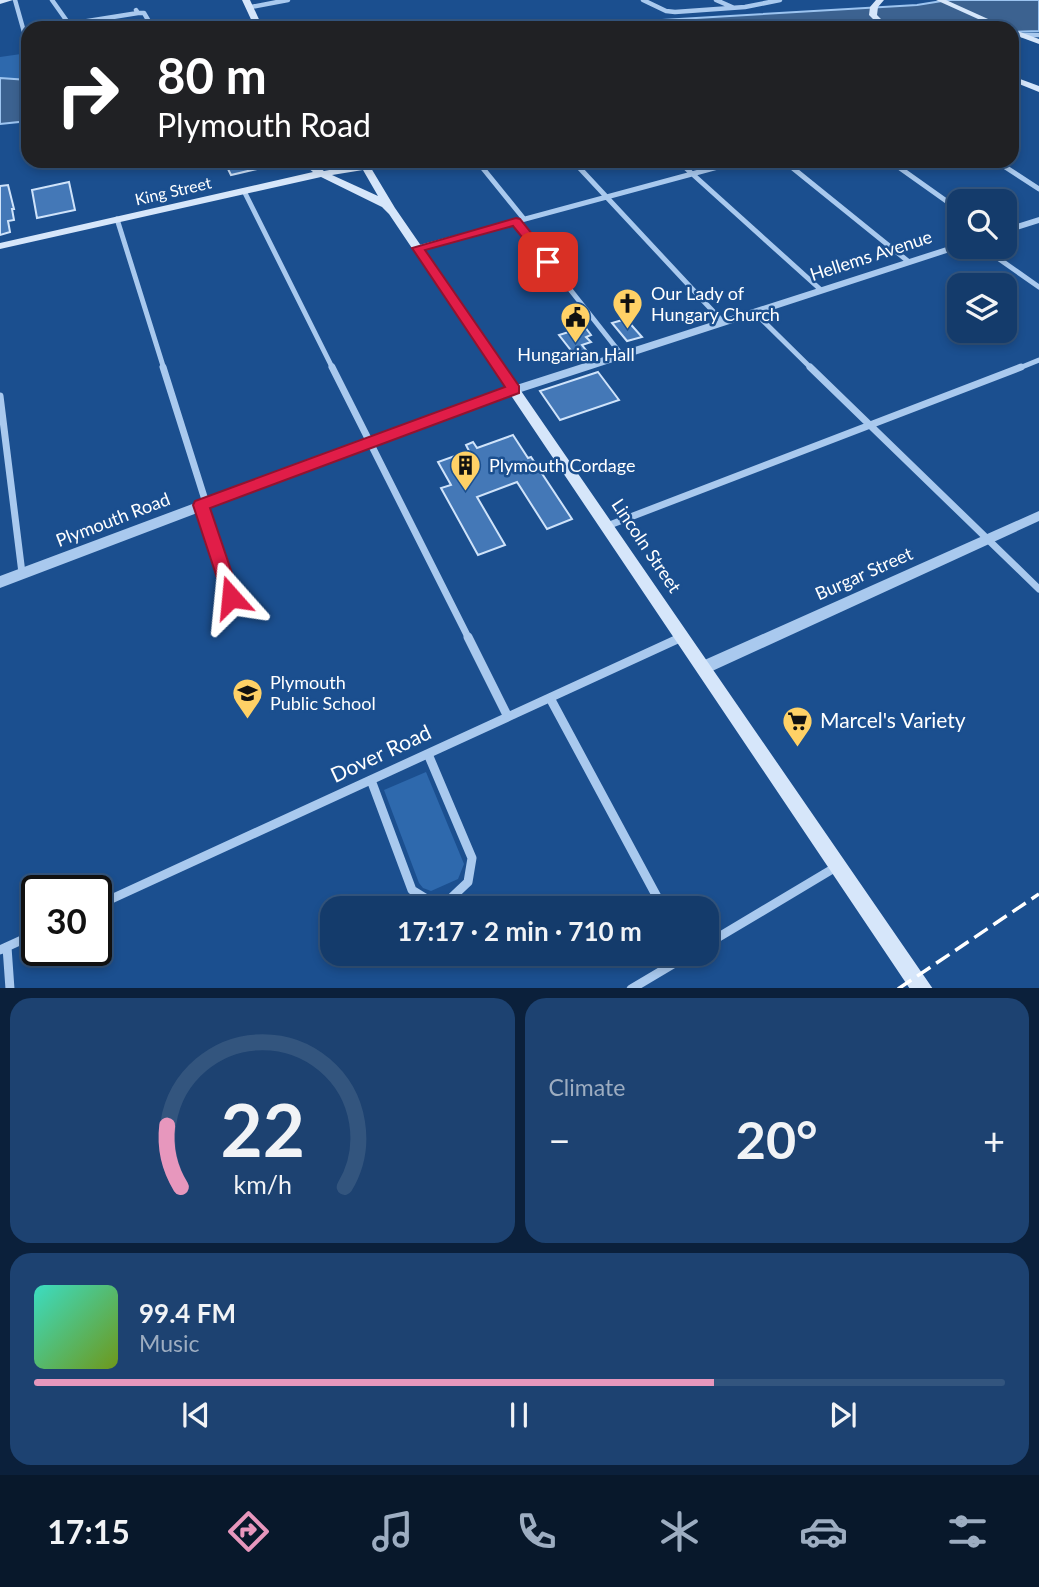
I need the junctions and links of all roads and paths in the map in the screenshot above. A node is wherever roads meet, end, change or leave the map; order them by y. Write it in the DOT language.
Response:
graph roads {
  1 [pos="9,0"];
  2 [pos="15,0"];
  3 [pos="52,0"];
  4 [pos="288,0"];
  5 [pos="643,0"];
  6 [pos="716,0"];
  7 [pos="780,0"];
  8 [pos="941,0"];
  9 [pos="879,1"];
  10 [pos="0,2"];
  11 [pos="248,3"];
  12 [pos="733,8"];
  13 [pos="100,19"];
  14 [pos="67,21"];
  15 [pos="88,21"];
  16 [pos="149,21"];
  17 [pos="256,21"];
  18 [pos="879,21"];
  19 [pos="986,21"];
  20 [pos="21,26"];
  21 [pos="1019,34"];
  22 [pos="1019,35"];
  23 [pos="1039,35"];
  24 [pos="1039,42"];
  25 [pos="1019,81"];
  26 [pos="1039,89"];
  27 [pos="296,168"];
  28 [pos="313,168"];
  29 [pos="359,168"];
  30 [pos="367,168"];
  31 [pos="483,168"];
  32 [pos="579,168"];
  33 [pos="686,168"];
  34 [pos="714,168"];
  35 [pos="794,168"];
  36 [pos="900,168"];
  37 [pos="1007,168"];
  38 [pos="320,174"];
  39 [pos="692,174"];
  40 [pos="282,182"];
  41 [pos="1039,189"];
  42 [pos="244,191"];
  43 [pos="606,197"];
  44 [pos="947,201"];
  45 [pos="390,208"];
  46 [pos="117,219"];
  47 [pos="524,219"];
  48 [pos="1039,220"];
  49 [pos="516,221"];
  50 [pos="1017,227"];
  51 [pos="0,246"];
  52 [pos="418,248"];
  53 [pos="947,250"];
  54 [pos="999,259"];
  55 [pos="909,262"];
  56 [pos="1039,287"];
  57 [pos="821,290"];
  58 [pos="754,312"];
  59 [pos="723,322"];
  60 [pos="621,354"];
  61 [pos="1039,360"];
  62 [pos="514,389"];
  63 [pos="0,396"];
  64 [pos="868,425"];
  65 [pos="369,441"];
  66 [pos="203,504"];
  67 [pos="1039,516"];
  68 [pos="607,526"];
  69 [pos="988,539"];
  70 [pos="22,573"];
  71 [pos="0,582"];
  72 [pos="1039,589"];
  73 [pos="231,597"];
  74 [pos="683,637"];
  75 [pos="705,667"];
  76 [pos="550,698"];
  77 [pos="508,717"];
  78 [pos="428,754"];
  79 [pos="371,780"];
  80 [pos="838,865"];
  81 [pos="657,896"];
  82 [pos="112,899"];
  83 [pos="719,937"];
  84 [pos="21,941"];
  85 [pos="4,949"];
  86 [pos="669,966"];
  87 [pos="10,988"];
  88 [pos="633,988"];
  89 [pos="922,988"];
  1 -- 10 [label="main road"];
  2 -- 20 [label="street"];
  3 -- 14 [label="street"];
  4 -- 11 [label="street"];
  5 -- 12 [label="street"];
  6 -- 12 [label="street"];
  7 -- 12 [label="street"];
  8 -- 19 [label="main road"];
  9 -- 18 [label="main road"];
  11 -- 17 [label="main road"];
  13 -- 15 [label="street"];
  13 -- 16 [label="street"];
  21 -- 23 [label="street"];
  22 -- 24 [label="main road"];
  25 -- 26 [label="main road"];
  27 -- 40 [label="main road"];
  28 -- 38 [label="main road, Lincoln Street"];
  29 -- 38 [label="main road, King Street"];
  30 -- 45 [label="main road"];
  31 -- 47 [label="street"];
  32 -- 43 [label="street"];
  33 -- 39 [label="street"];
  34 -- 39 [label="street"];
  35 -- 55 [label="street"];
  36 -- 44 [label="street"];
  37 -- 41 [label="street"];
  38 -- 40 [label="main road, King Street"];
  38 -- 45 [label="main road, Lincoln Street"];
  39 -- 43 [label="street"];
  39 -- 57 [label="street"];
  40 -- 42 [label="main road, King Street"];
  42 -- 46 [label="main road, King Street"];
  42 -- 65 [label="street"];
  43 -- 47 [label="street"];
  43 -- 59 [label="street"];
  45 -- 52 [label="main road, Lincoln Street"];
  46 -- 51 [label="main road, King Street"];
  46 -- 66 [label="street"];
  47 -- 49 [label="street"];
  48 -- 50 [label="street"];
  49 -- 52 [label="street"];
  49 -- 60 [label="street"];
  52 -- 62 [label="main road, Lincoln Street"];
  53 -- 55 [label="street, Hellems Avenue"];
  54 -- 56 [label="street"];
  55 -- 57 [label="street, Hellems Avenue"];
  57 -- 58 [label="street, Hellems Avenue"];
  58 -- 59 [label="street, Hellems Avenue"];
  58 -- 64 [label="street"];
  59 -- 60 [label="street, Hellems Avenue"];
  60 -- 62 [label="street, Hellems Avenue"];
  61 -- 64 [label="street"];
  62 -- 65 [label="street, Plymouth Road"];
  62 -- 68 [label="main road, Lincoln Street"];
  63 -- 70 [label="street"];
  64 -- 68 [label="street"];
  64 -- 69 [label="street"];
  65 -- 66 [label="street, Plymouth Road"];
  65 -- 77 [label="street"];
  66 -- 70 [label="street, Plymouth Road"];
  66 -- 73 [label="street"];
  67 -- 69 [label="street, Burgar Street"];
  68 -- 74 [label="main road, Lincoln Street"];
  69 -- 72 [label="street"];
  69 -- 75 [label="street, Burgar Street"];
  70 -- 71 [label="street, Plymouth Road"];
  74 -- 75 [label="main road, Lincoln Street"];
  74 -- 76 [label="street, Dover Road"];
  75 -- 80 [label="main road, Lincoln Street"];
  76 -- 77 [label="street, Dover Road"];
  76 -- 81 [label="street"];
  77 -- 78 [label="street, Dover Road"];
  78 -- 79 [label="street, Dover Road"];
  78 -- 79 [label="street"];
  79 -- 82 [label="street, Dover Road"];
  80 -- 83 [label="street"];
  80 -- 89 [label="main road, Lincoln Street"];
  84 -- 85 [label="street"];
  85 -- 87 [label="street"];
  86 -- 88 [label="street"];
}
